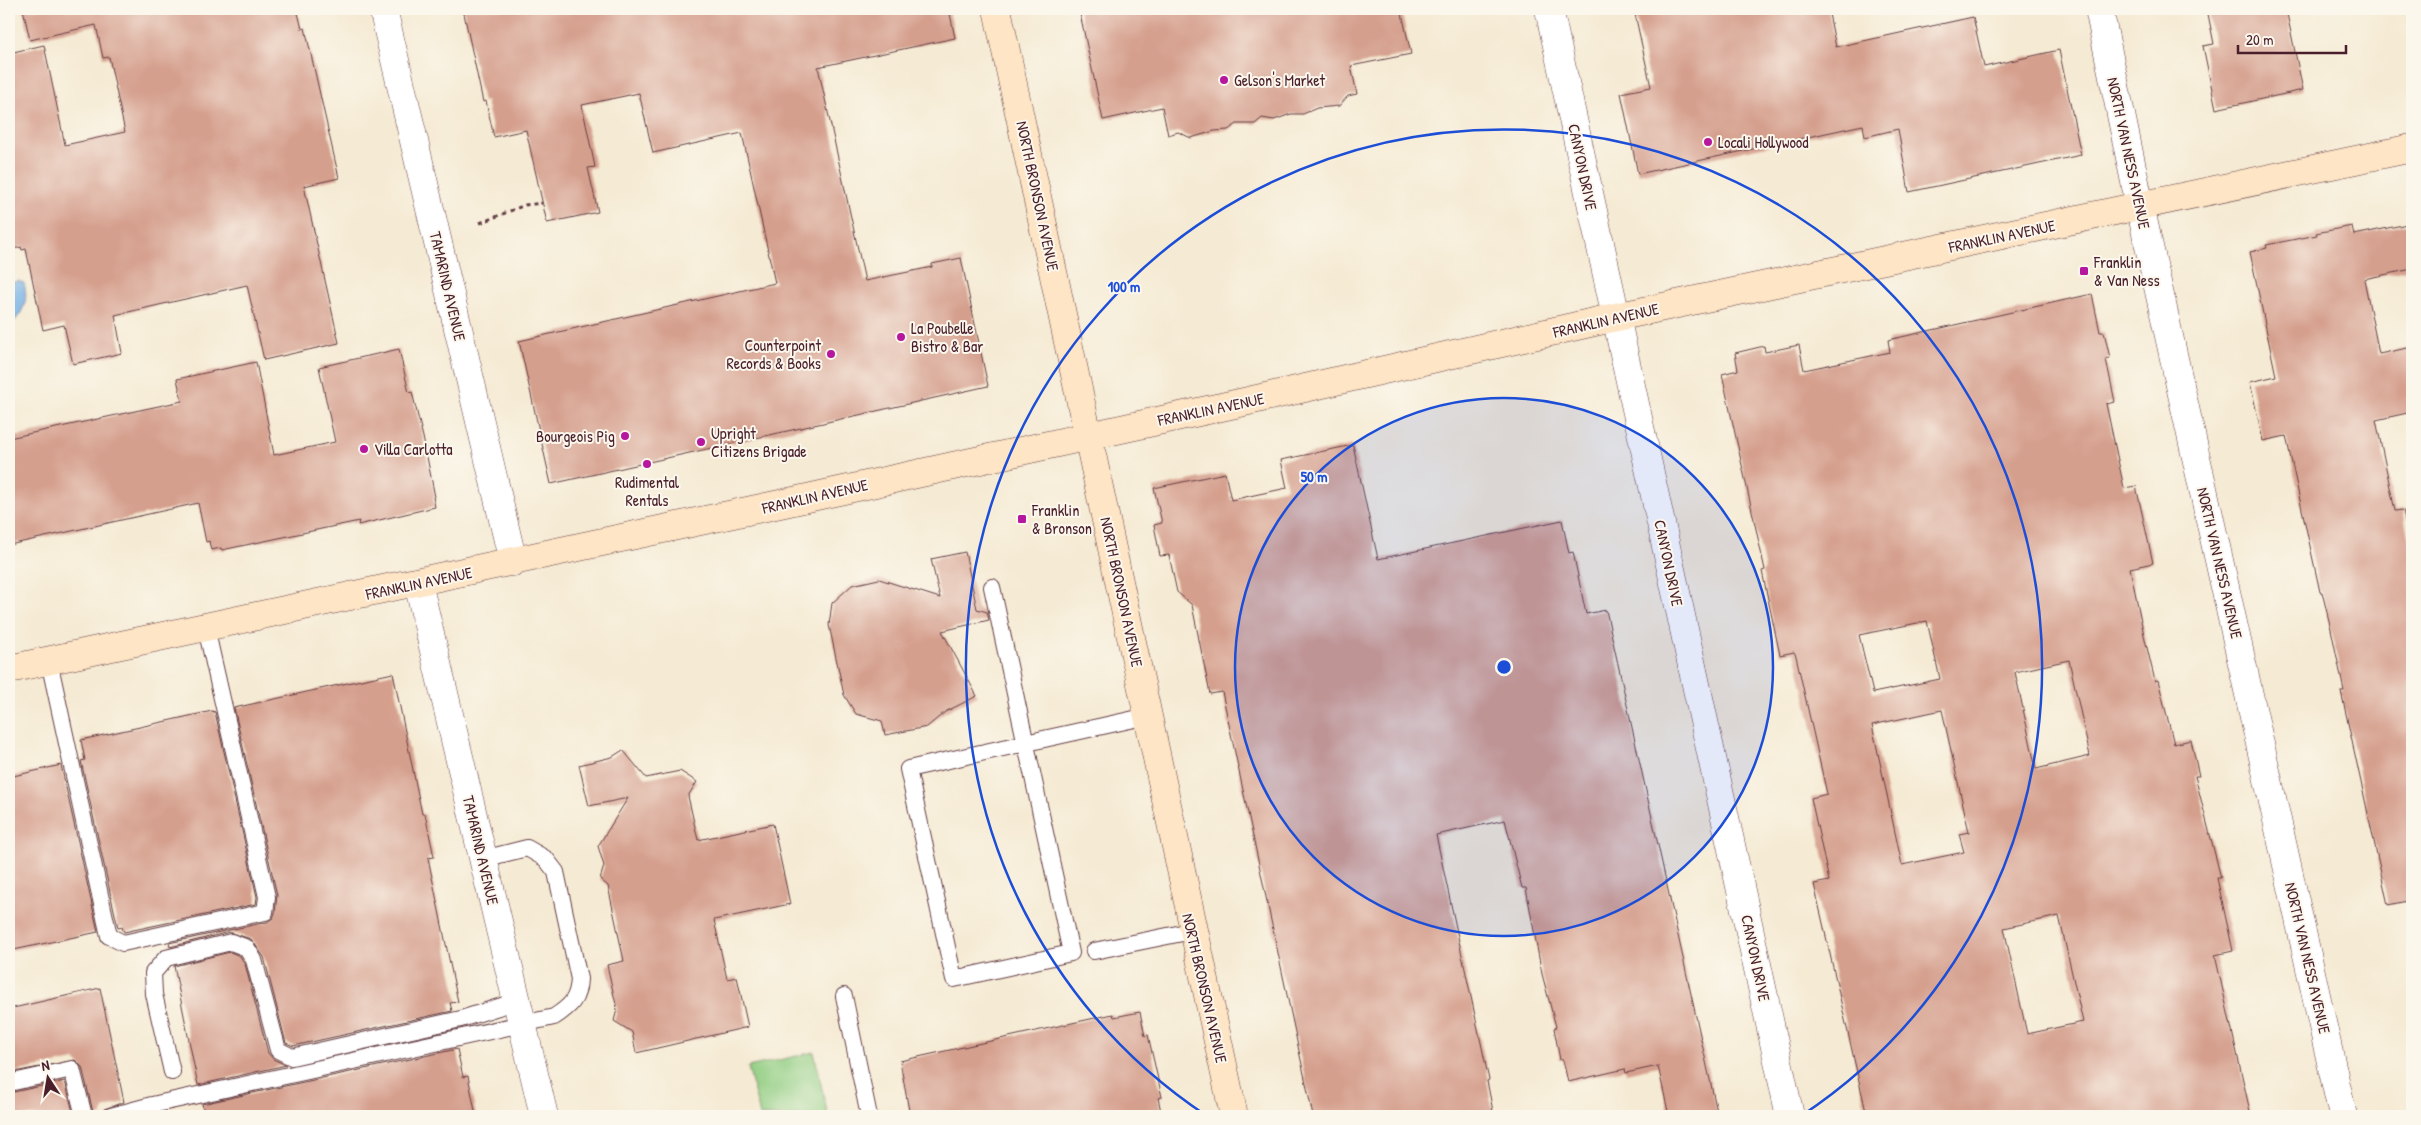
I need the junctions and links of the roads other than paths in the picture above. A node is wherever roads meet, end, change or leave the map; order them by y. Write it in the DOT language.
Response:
graph roads {
  1 [pos="383,9"];
  2 [pos="997,9"];
  3 [pos="1549,9"];
  4 [pos="2099,9"];
  5 [pos="2412,148"];
  6 [pos="2140,206"];
  7 [pos="1616,317"];
  8 [pos="1088,435"];
  9 [pos="513,562"];
  10 [pos="418,583"];
  11 [pos="992,587"];
  12 [pos="206,628"];
  13 [pos="48,661"];
  14 [pos="9,669"];
  15 [pos="1148,716"];
  16 [pos="1025,744"];
  17 [pos="483,858"];
  18 [pos="1192,930"];
  19 [pos="1094,951"];
  20 [pos="844,996"];
  21 [pos="519,1013"];
  22 [pos="172,1072"];
  23 [pos="9,1083"];
  24 [pos="84,1116"];
  25 [pos="110,1116"];
  26 [pos="544,1116"];
  27 [pos="869,1116"];
  28 [pos="1234,1116"];
  29 [pos="1790,1116"];
  30 [pos="2343,1116"];
  1 -- 9 [label="street, TAMARIND AVENUE"];
  2 -- 8 [label="main road, NORTH BRONSON AVENUE"];
  3 -- 7 [label="street, CANYON DRIVE"];
  4 -- 6 [label="street, NORTH VAN NESS AVENUE"];
  5 -- 6 [label="main road, FRANKLIN AVENUE"];
  6 -- 7 [label="main road, FRANKLIN AVENUE"];
  6 -- 30 [label="street, NORTH VAN NESS AVENUE"];
  7 -- 8 [label="main road, FRANKLIN AVENUE"];
  7 -- 29 [label="street, CANYON DRIVE"];
  8 -- 9 [label="main road, FRANKLIN AVENUE"];
  8 -- 15 [label="main road, NORTH BRONSON AVENUE"];
  9 -- 10 [label="main road, FRANKLIN AVENUE"];
  10 -- 12 [label="main road, FRANKLIN AVENUE"];
  10 -- 17 [label="street, TAMARIND AVENUE"];
  11 -- 16 [label="lane"];
  12 -- 13 [label="main road, FRANKLIN AVENUE"];
  12 -- 13 [label="lane"];
  13 -- 14 [label="main road, FRANKLIN AVENUE"];
  15 -- 16 [label="lane"];
  15 -- 18 [label="main road, NORTH BRONSON AVENUE"];
  16 -- 16 [label="lane"];
  17 -- 21 [label="street, TAMARIND AVENUE"];
  17 -- 21 [label="lane"];
  18 -- 19 [label="lane"];
  18 -- 28 [label="main road, NORTH BRONSON AVENUE"];
  20 -- 27 [label="lane"];
  21 -- 22 [label="lane"];
  21 -- 25 [label="lane"];
  21 -- 26 [label="street, TAMARIND AVENUE"];
  23 -- 24 [label="lane"];
}
